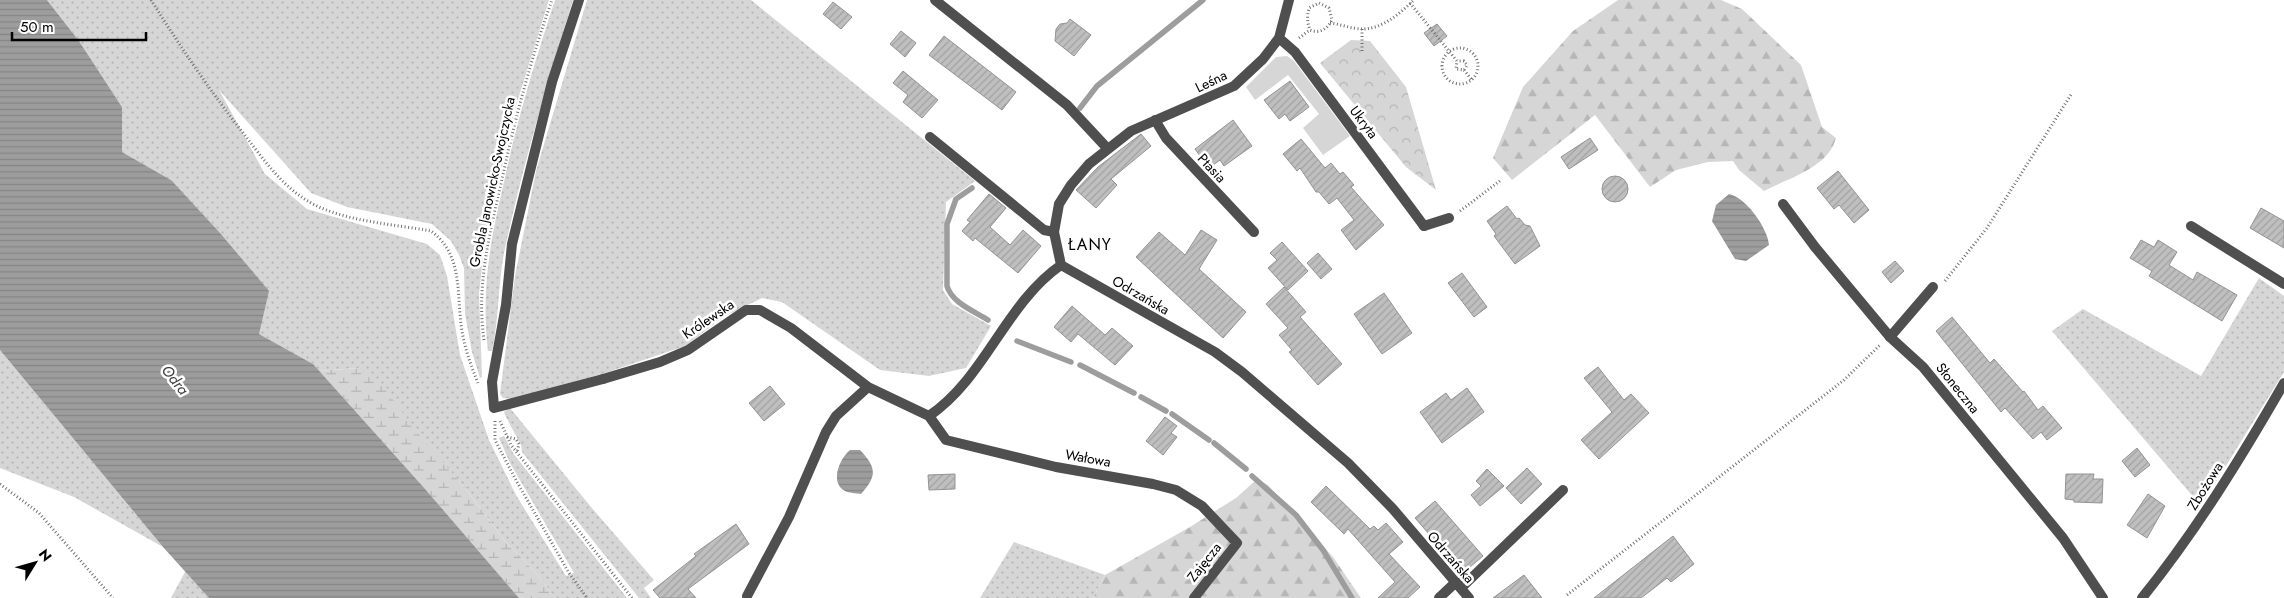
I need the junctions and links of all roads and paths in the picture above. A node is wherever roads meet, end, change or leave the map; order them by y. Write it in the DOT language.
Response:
graph roads {
  1 [pos="151,0"];
  2 [pos="552,0"];
  3 [pos="579,0"];
  4 [pos="935,0"];
  5 [pos="1289,0"];
  6 [pos="1414,0"];
  7 [pos="1410,3"];
  8 [pos="1330,22"];
  9 [pos="1362,29"];
  10 [pos="1279,38"];
  11 [pos="1362,52"];
  12 [pos="1449,52"];
  13 [pos="1457,61"];
  14 [pos="1464,70"];
  15 [pos="1471,79"];
  16 [pos="2072,93"];
  17 [pos="1155,120"];
  18 [pos="930,136"];
  19 [pos="1107,148"];
  20 [pos="1502,180"];
  21 [pos="1783,204"];
  22 [pos="1448,218"];
  23 [pos="2192,226"];
  24 [pos="1054,232"];
  25 [pos="1254,232"];
  26 [pos="1061,265"];
  27 [pos="2284,284"];
  28 [pos="1933,286"];
  29 [pos="1890,337"];
  30 [pos="486,350"];
  31 [pos="2284,383"];
  32 [pos="478,384"];
  33 [pos="868,387"];
  34 [pos="494,408"];
  35 [pos="929,416"];
  36 [pos="507,437"];
  37 [pos="517,452"];
  38 [pos="0,484"];
  39 [pos="1563,490"];
  40 [pos="1237,543"];
  41 [pos="1458,585"];
  42 [pos="747,596"];
  43 [pos="1568,596"];
  44 [pos="113,598"];
  45 [pos="587,598"];
  46 [pos="632,598"];
  47 [pos="1194,598"];
  48 [pos="1439,598"];
  49 [pos="1469,598"];
  50 [pos="2103,598"];
  51 [pos="2142,598"];
  1 -- 32 [label="path"];
  2 -- 30 [label="path, Grobla Janowicko-Swojczycka"];
  3 -- 34 [label="street"];
  4 -- 19 [label="street"];
  5 -- 10 [label="street, Leśna"];
  6 -- 7 [label="path"];
  7 -- 9 [label="path"];
  7 -- 12 [label="path"];
  8 -- 8 [label="path"];
  8 -- 9 [label="path"];
  9 -- 11 [label="path"];
  10 -- 17 [label="street, Leśna"];
  10 -- 22 [label="street, Ukryta"];
  12 -- 13 [label="path"];
  12 -- 15 [label="path"];
  12 -- 15 [label="path"];
  13 -- 14 [label="path"];
  13 -- 14 [label="path"];
  14 -- 15 [label="path"];
  16 -- 28 [label="path"];
  17 -- 19 [label="street, Leśna"];
  17 -- 25 [label="street, Ptasia"];
  18 -- 24 [label="street"];
  19 -- 24 [label="street"];
  20 -- 22 [label="path"];
  21 -- 29 [label="street, Słoneczna"];
  23 -- 27 [label="street"];
  24 -- 26 [label="street"];
  26 -- 35 [label="street"];
  26 -- 41 [label="street, Odrzańska"];
  28 -- 29 [label="street"];
  29 -- 43 [label="path"];
  29 -- 50 [label="street, Słoneczna"];
  31 -- 51 [label="street, Zbożowa"];
  33 -- 34 [label="street, Królewska"];
  33 -- 35 [label="street, Królewska"];
  33 -- 42 [label="street"];
  34 -- 36 [label="path"];
  34 -- 45 [label="path"];
  35 -- 40 [label="street, Wałowa"];
  36 -- 37 [label="path"];
  36 -- 37 [label="path"];
  37 -- 46 [label="path"];
  38 -- 44 [label="path"];
  39 -- 41 [label="street"];
  40 -- 47 [label="street, Zajęcza"];
  41 -- 48 [label="street"];
  41 -- 49 [label="street, Odrzańska"];
}
